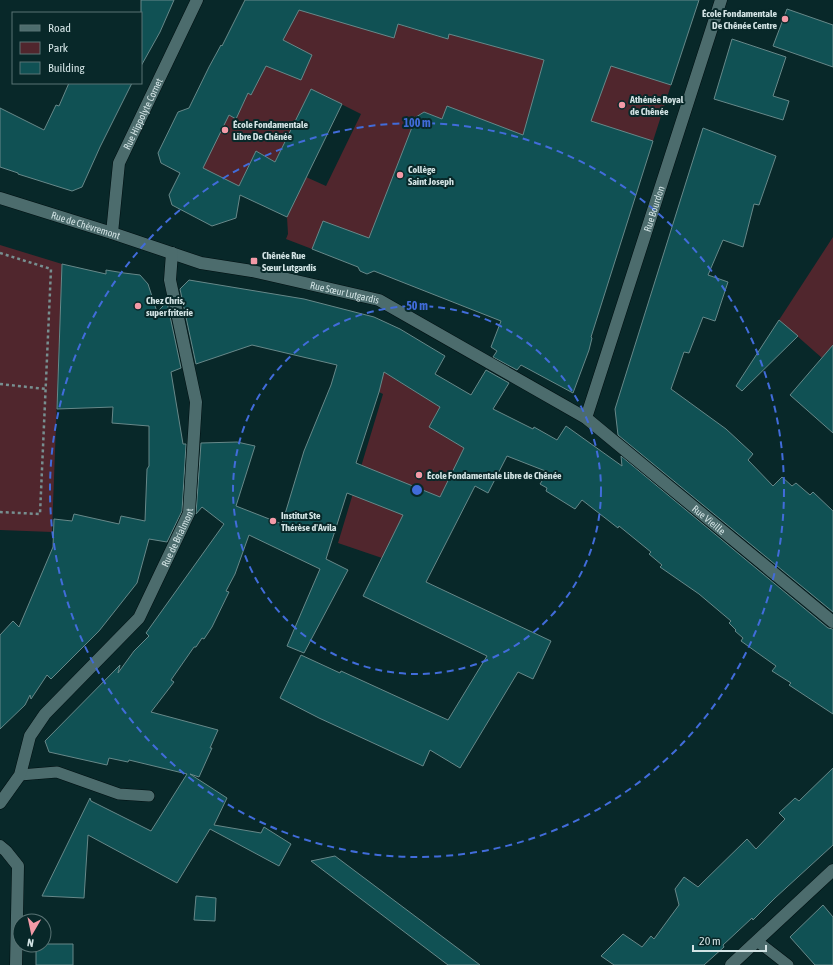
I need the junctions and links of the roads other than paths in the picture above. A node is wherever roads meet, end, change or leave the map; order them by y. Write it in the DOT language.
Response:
graph roads {
  1 [pos="197,0"];
  2 [pos="720,0"];
  3 [pos="0,198"];
  4 [pos="112,233"];
  5 [pos="172,253"];
  6 [pos="586,418"];
  7 [pos="833,622"];
  8 [pos="20,775"];
  9 [pos="149,796"];
  10 [pos="0,803"];
  11 [pos="0,846"];
  12 [pos="833,870"];
  13 [pos="757,941"];
  14 [pos="16,965"];
  15 [pos="731,965"];
  16 [pos="788,965"];
  1 -- 4 [label="street, Rue Hippolyte Cornet"];
  2 -- 6 [label="street, Rue Bourdon"];
  3 -- 4 [label="street, Rue de Chèvremont"];
  4 -- 5 [label="street, Rue de Chèvremont"];
  5 -- 6 [label="street, Rue Sœur Lutgardis"];
  5 -- 8 [label="street, Rue de Brialmont"];
  6 -- 7 [label="street, Rue Vieille"];
  8 -- 9 [label="lane"];
  8 -- 10 [label="street"];
  11 -- 14 [label="street"];
  12 -- 13 [label="street"];
  13 -- 15 [label="street"];
  13 -- 16 [label="lane"];
}
